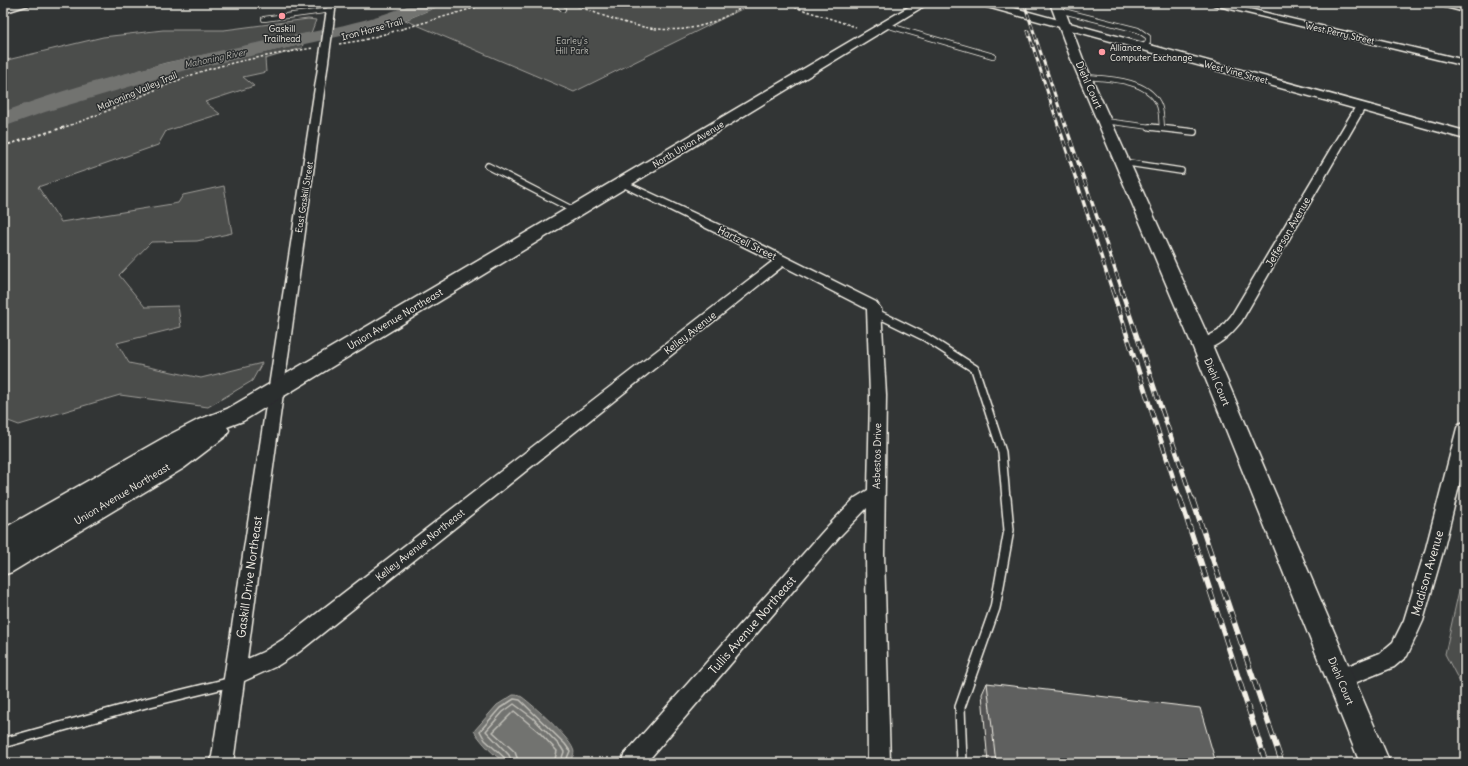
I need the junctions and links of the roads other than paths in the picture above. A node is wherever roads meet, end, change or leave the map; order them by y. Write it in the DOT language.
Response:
graph roads {
  1 [pos="31,3"];
  2 [pos="556,3"];
  3 [pos="923,3"];
  4 [pos="984,3"];
  5 [pos="1214,3"];
  6 [pos="1434,3"];
  7 [pos="332,6"];
  8 [pos="563,9"];
  9 [pos="1465,10"];
  10 [pos="3,11"];
  11 [pos="1060,13"];
  12 [pos="264,19"];
  13 [pos="880,29"];
  14 [pos="1144,47"];
  15 [pos="993,56"];
  16 [pos="1465,63"];
  17 [pos="1085,77"];
  18 [pos="1361,106"];
  19 [pos="1105,122"];
  20 [pos="1162,128"];
  21 [pos="1194,132"];
  22 [pos="1465,135"];
  23 [pos="1122,162"];
  24 [pos="488,166"];
  25 [pos="1181,171"];
  26 [pos="623,183"];
  27 [pos="575,211"];
  28 [pos="782,260"];
  29 [pos="453,285"];
  30 [pos="872,309"];
  31 [pos="1202,345"];
  32 [pos="275,390"];
  33 [pos="598,405"];
  34 [pos="235,415"];
  35 [pos="1465,428"];
  36 [pos="876,493"];
  37 [pos="3,542"];
  38 [pos="3,564"];
  39 [pos="234,679"];
  40 [pos="1340,679"];
  41 [pos="3,743"];
  42 [pos="222,763"];
  43 [pos="632,763"];
  44 [pos="879,763"];
  45 [pos="962,763"];
  46 [pos="1375,763"];
  1 -- 10 [label="street"];
  2 -- 8 [label="lane"];
  3 -- 13 [label="main road, North Union Avenue"];
  4 -- 11 [label="street, West Vine Street"];
  5 -- 16 [label="street, West Perry Street"];
  6 -- 9 [label="street"];
  7 -- 12 [label="lane"];
  7 -- 32 [label="street, East Gaskill Street"];
  11 -- 14 [label="street, West Vine Street"];
  11 -- 14 [label="lane"];
  11 -- 17 [label="main road, Diehl Court"];
  13 -- 15 [label="lane"];
  13 -- 26 [label="main road, North Union Avenue"];
  14 -- 18 [label="street, West Vine Street"];
  17 -- 19 [label="main road, Diehl Court"];
  17 -- 20 [label="lane"];
  18 -- 22 [label="street, West Vine Street"];
  18 -- 31 [label="street, Jefferson Avenue"];
  19 -- 20 [label="lane"];
  19 -- 23 [label="main road, Diehl Court"];
  20 -- 21 [label="lane"];
  23 -- 25 [label="lane"];
  23 -- 31 [label="main road, Diehl Court"];
  24 -- 27 [label="lane"];
  26 -- 27 [label="main road, North Union Avenue"];
  26 -- 28 [label="street, Hartzell Street"];
  27 -- 29 [label="main road, North Union Avenue"];
  28 -- 30 [label="street, Hartzell Street"];
  28 -- 33 [label="street, Kelley Avenue"];
  29 -- 32 [label="main road, Union Avenue Northeast"];
  30 -- 36 [label="street, Asbestos Drive"];
  30 -- 45 [label="lane"];
  31 -- 40 [label="main road, Diehl Court"];
  32 -- 34 [label="main road, Union Avenue Northeast"];
  32 -- 39 [label="street, Gaskill Drive Northeast"];
  33 -- 39 [label="street, Kelley Avenue Northeast"];
  34 -- 37 [label="main road, Union Avenue Northeast"];
  34 -- 38 [label="main road, Union Avenue Northeast"];
  35 -- 40 [label="street, Madison Avenue"];
  36 -- 43 [label="street, Tullis Avenue Northeast"];
  36 -- 44 [label="street, Asbestos Drive"];
  39 -- 41 [label="lane"];
  39 -- 42 [label="street, Gaskill Drive Northeast"];
  40 -- 46 [label="main road, Diehl Court"];
}
